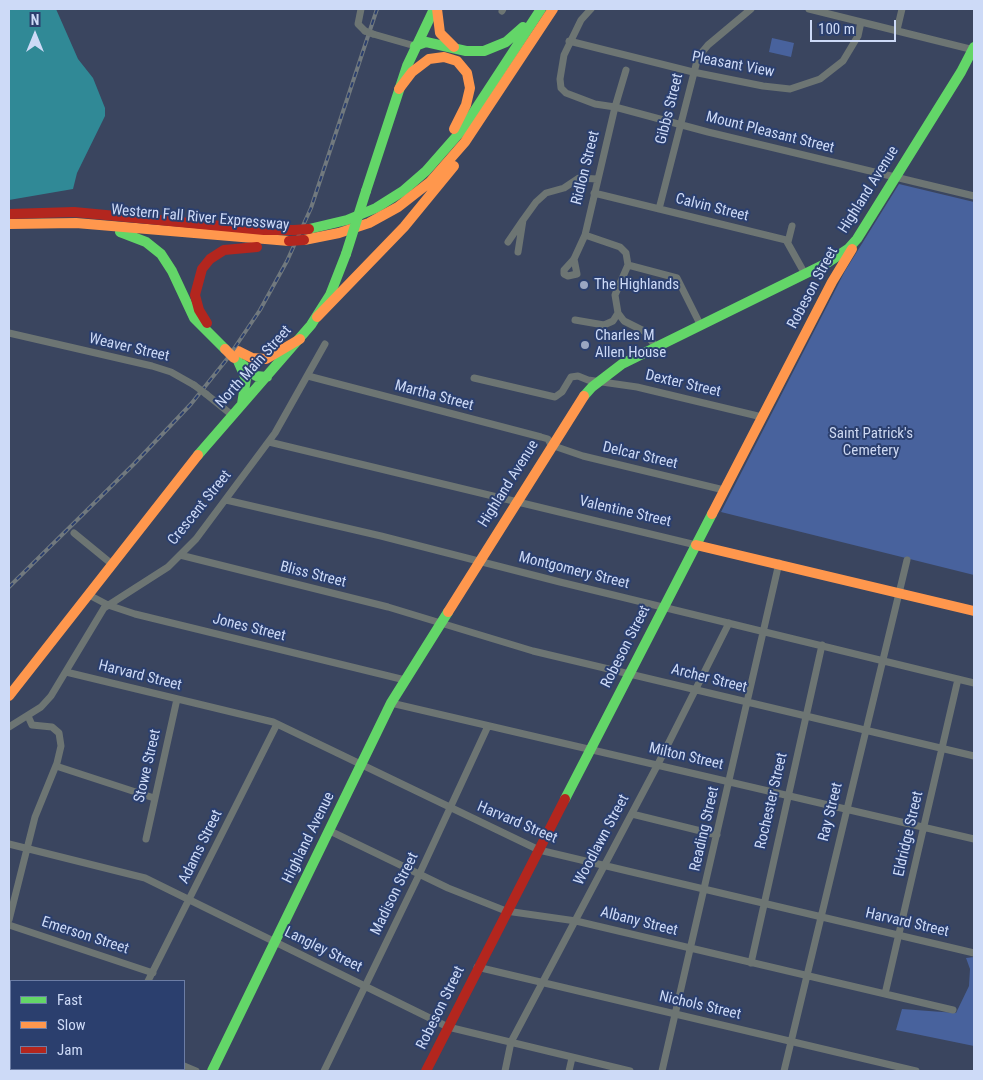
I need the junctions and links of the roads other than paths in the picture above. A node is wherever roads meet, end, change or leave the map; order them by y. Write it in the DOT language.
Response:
graph roads {
  1 [pos="361,9"];
  2 [pos="435,9"];
  3 [pos="540,9"];
  4 [pos="553,9"];
  5 [pos="591,9"];
  6 [pos="751,9"];
  7 [pos="809,9"];
  8 [pos="902,9"];
  9 [pos="836,12"];
  10 [pos="861,22"];
  11 [pos="896,30"];
  12 [pos="569,41"];
  13 [pos="415,46"];
  14 [pos="974,49"];
  15 [pos="461,50"];
  16 [pos="448,57"];
  17 [pos="626,70"];
  18 [pos="693,72"];
  19 [pos="399,89"];
  20 [pos="615,107"];
  21 [pos="486,110"];
  22 [pos="680,125"];
  23 [pos="895,177"];
  24 [pos="597,179"];
  25 [pos="411,185"];
  26 [pos="594,193"];
  27 [pos="974,196"];
  28 [pos="659,209"];
  29 [pos="9,214"];
  30 [pos="523,220"];
  31 [pos="76,223"];
  32 [pos="9,224"];
  33 [pos="792,226"];
  34 [pos="585,235"];
  35 [pos="857,239"];
  36 [pos="508,242"];
  37 [pos="788,242"];
  38 [pos="288,244"];
  39 [pos="518,252"];
  40 [pos="574,259"];
  41 [pos="628,265"];
  42 [pos="804,274"];
  43 [pos="618,313"];
  44 [pos="317,317"];
  45 [pos="575,320"];
  46 [pos="702,326"];
  47 [pos="9,334"];
  48 [pos="300,339"];
  49 [pos="325,344"];
  50 [pos="227,346"];
  51 [pos="656,347"];
  52 [pos="237,357"];
  53 [pos="308,376"];
  54 [pos="267,377"];
  55 [pos="474,378"];
  56 [pos="598,382"];
  57 [pos="242,404"];
  58 [pos="232,415"];
  59 [pos="762,417"];
  60 [pos="269,442"];
  61 [pos="551,445"];
  62 [pos="724,490"];
  63 [pos="226,500"];
  64 [pos="515,501"];
  65 [pos="74,533"];
  66 [pos="696,545"];
  67 [pos="180,555"];
  68 [pos="907,560"];
  69 [pos="478,561"];
  70 [pos="779,563"];
  71 [pos="113,565"];
  72 [pos="899,593"];
  73 [pos="89,595"];
  74 [pos="108,605"];
  75 [pos="664,607"];
  76 [pos="974,611"];
  77 [pos="729,623"];
  78 [pos="439,624"];
  79 [pos="765,631"];
  80 [pos="822,645"];
  81 [pos="882,660"];
  82 [pos="66,672"];
  83 [pos="629,674"];
  84 [pos="958,679"];
  85 [pos="405,680"];
  86 [pos="974,683"];
  87 [pos="695,690"];
  88 [pos="9,696"];
  89 [pos="177,699"];
  90 [pos="391,703"];
  91 [pos="748,703"];
  92 [pos="28,716"];
  93 [pos="806,716"];
  94 [pos="276,724"];
  95 [pos="488,726"];
  96 [pos="9,727"];
  97 [pos="866,729"];
  98 [pos="943,748"];
  99 [pos="591,749"];
  100 [pos="974,756"];
  101 [pos="658,764"];
  102 [pos="56,766"];
  103 [pos="361,766"];
  104 [pos="730,782"];
  105 [pos="787,795"];
  106 [pos="154,798"];
  107 [pos="846,808"];
  108 [pos="451,809"];
  109 [pos="632,814"];
  110 [pos="925,827"];
  111 [pos="330,831"];
  112 [pos="717,835"];
  113 [pos="146,839"];
  114 [pos="974,839"];
  115 [pos="9,844"];
  116 [pos="28,849"];
  117 [pos="539,850"];
  118 [pos="604,867"];
  119 [pos="420,874"];
  120 [pos="705,889"];
  121 [pos="190,900"];
  122 [pos="763,904"];
  123 [pos="506,911"];
  124 [pos="822,917"];
  125 [pos="9,920"];
  126 [pos="576,921"];
  127 [pos="9,925"];
  128 [pos="899,935"];
  129 [pos="275,942"];
  130 [pos="690,949"];
  131 [pos="974,953"];
  132 [pos="751,963"];
  133 [pos="477,967"];
  134 [pos="153,973"];
  135 [pos="807,976"];
  136 [pos="149,980"];
  137 [pos="544,982"];
  138 [pos="366,986"];
  139 [pos="885,994"];
  140 [pos="954,1010"];
  141 [pos="676,1015"];
  142 [pos="448,1027"];
  143 [pos="791,1041"];
  144 [pos="511,1042"];
  145 [pos="572,1058"];
  146 [pos="212,1071"];
  147 [pos="324,1071"];
  148 [pos="426,1071"];
  149 [pos="505,1071"];
  150 [pos="569,1071"];
  151 [pos="630,1071"];
  152 [pos="662,1071"];
  153 [pos="784,1071"];
  154 [pos="916,1071"];
  1 -- 13 [label="street, bridge"];
  2 -- 13 [label="main road, North Main Street"];
  2 -- 15 [label="main road"];
  3 -- 15 [label="main road"];
  3 -- 25 [label="main road, Western Fall River Expressway"];
  4 -- 21 [label="main road"];
  5 -- 12 [label="street"];
  6 -- 18 [label="street, Gibbs Street"];
  7 -- 9 [label="street"];
  8 -- 11 [label="street"];
  9 -- 10 [label="street"];
  10 -- 11 [label="street"];
  10 -- 18 [label="street, Pleasant View"];
  11 -- 14 [label="street"];
  12 -- 18 [label="street, Pleasant View"];
  12 -- 20 [label="street, Mount Pleasant Street"];
  13 -- 15 [label="main road"];
  13 -- 16 [label="main road"];
  13 -- 19 [label="main road, North Main Street"];
  14 -- 23 [label="main road, Highland Avenue"];
  16 -- 19 [label="main road"];
  16 -- 25 [label="main road"];
  17 -- 20 [label="street, Ridlon Street"];
  18 -- 22 [label="street, Gibbs Street"];
  19 -- 44 [label="main road, North Main Street, bridge"];
  20 -- 22 [label="street, Mount Pleasant Street"];
  20 -- 24 [label="street, Ridlon Street"];
  21 -- 38 [label="main road"];
  21 -- 44 [label="main road"];
  22 -- 23 [label="street, Mount Pleasant Street"];
  22 -- 28 [label="street, Gibbs Street"];
  23 -- 27 [label="street, Mount Pleasant Street"];
  23 -- 35 [label="main road, Highland Avenue"];
  24 -- 26 [label="street, Ridlon Street"];
  24 -- 30 [label="street"];
  25 -- 29 [label="main road, Western Fall River Expressway, bridge"];
  26 -- 28 [label="street, Calvin Street"];
  26 -- 34 [label="street, Ridlon Street"];
  28 -- 37 [label="street, Calvin Street"];
  30 -- 36 [label="street"];
  30 -- 39 [label="street"];
  31 -- 32 [label="main road, Western Fall River Expressway"];
  31 -- 38 [label="main road, Western Fall River Expressway"];
  31 -- 50 [label="main road"];
  33 -- 37 [label="street"];
  34 -- 40 [label="street, Ridlon Street"];
  34 -- 41 [label="street"];
  35 -- 42 [label="main road, Highland Avenue"];
  35 -- 59 [label="main road, Robeson Street"];
  37 -- 42 [label="street"];
  38 -- 50 [label="main road"];
  41 -- 43 [label="street"];
  41 -- 46 [label="street"];
  42 -- 46 [label="main road, Highland Avenue"];
  43 -- 45 [label="street"];
  43 -- 51 [label="street"];
  44 -- 48 [label="main road, North Main Street"];
  46 -- 51 [label="main road, Highland Avenue"];
  47 -- 58 [label="street, Weaver Street, bridge"];
  48 -- 52 [label="main road"];
  48 -- 54 [label="main road, North Main Street"];
  49 -- 53 [label="street, Crescent Street"];
  50 -- 52 [label="main road, bridge"];
  51 -- 56 [label="main road, Highland Avenue"];
  52 -- 54 [label="main road"];
  52 -- 57 [label="main road"];
  53 -- 60 [label="street, Crescent Street"];
  53 -- 61 [label="street, Martha Street"];
  54 -- 57 [label="main road, North Main Street"];
  55 -- 56 [label="street, Dexter Street"];
  56 -- 59 [label="street, Dexter Street"];
  56 -- 61 [label="main road, Highland Avenue"];
  57 -- 58 [label="main road, North Main Street"];
  58 -- 71 [label="main road, North Main Street"];
  59 -- 62 [label="main road, Robeson Street"];
  60 -- 63 [label="street, Crescent Street"];
  60 -- 64 [label="street, Valentine Street"];
  61 -- 62 [label="street, Delcar Street"];
  61 -- 64 [label="main road, Highland Avenue"];
  62 -- 66 [label="main road, Robeson Street"];
  63 -- 67 [label="street, Crescent Street"];
  63 -- 69 [label="street, Montgomery Street"];
  64 -- 66 [label="street, Valentine Street"];
  64 -- 69 [label="main road, Highland Avenue"];
  65 -- 71 [label="street"];
  66 -- 70 [label="main road, Valentine Street"];
  66 -- 75 [label="main road, Robeson Street"];
  67 -- 74 [label="street, Crescent Street"];
  67 -- 78 [label="street, Bliss Street"];
  68 -- 72 [label="street, Ray Street"];
  69 -- 75 [label="street, Montgomery Street"];
  69 -- 78 [label="main road, Highland Avenue"];
  70 -- 72 [label="main road, Valentine Street"];
  70 -- 79 [label="street, Reading Street"];
  71 -- 73 [label="main road, North Main Street"];
  72 -- 76 [label="main road, Valentine Street"];
  72 -- 81 [label="street, Ray Street"];
  73 -- 74 [label="street, Jones Street"];
  73 -- 88 [label="main road, North Main Street"];
  74 -- 82 [label="street, Crescent Street"];
  74 -- 85 [label="street, Jones Street"];
  75 -- 77 [label="street, Montgomery Street"];
  75 -- 83 [label="main road, Robeson Street"];
  77 -- 79 [label="street, Montgomery Street"];
  77 -- 87 [label="street, Woodlawn Street"];
  78 -- 83 [label="street, Archer Street"];
  78 -- 85 [label="main road, Highland Avenue"];
  79 -- 80 [label="street, Montgomery Street"];
  79 -- 91 [label="street, Reading Street"];
  80 -- 81 [label="street, Montgomery Street"];
  80 -- 93 [label="street, Rochester Street"];
  81 -- 84 [label="street, Montgomery Street"];
  81 -- 97 [label="street, Ray Street"];
  82 -- 89 [label="street, Harvard Street"];
  82 -- 92 [label="street, Crescent Street"];
  83 -- 87 [label="street, Archer Street"];
  83 -- 99 [label="main road, Robeson Street"];
  84 -- 86 [label="street, Montgomery Street"];
  84 -- 98 [label="street, Eldridge Street"];
  85 -- 90 [label="main road, Highland Avenue"];
  87 -- 91 [label="street, Archer Street"];
  87 -- 101 [label="street, Woodlawn Street"];
  89 -- 94 [label="street, Harvard Street"];
  89 -- 106 [label="street, Stowe Street"];
  90 -- 95 [label="street, Milton Street"];
  90 -- 103 [label="main road, Highland Avenue"];
  91 -- 93 [label="street, Archer Street"];
  91 -- 104 [label="street, Reading Street"];
  92 -- 96 [label="street, Crescent Street"];
  92 -- 102 [label="street"];
  93 -- 97 [label="street, Archer Street"];
  93 -- 105 [label="street, Rochester Street"];
  94 -- 103 [label="street, Harvard Street"];
  94 -- 121 [label="street, Adams Street"];
  95 -- 99 [label="street, Milton Street"];
  95 -- 108 [label="street, Madison Street"];
  97 -- 98 [label="street, Archer Street"];
  97 -- 107 [label="street, Ray Street"];
  98 -- 100 [label="street, Archer Street"];
  98 -- 110 [label="street, Eldridge Street"];
  99 -- 101 [label="street, Milton Street"];
  99 -- 117 [label="main road, Robeson Street"];
  101 -- 104 [label="street, Milton Street"];
  101 -- 109 [label="street, Woodlawn Street"];
  102 -- 106 [label="street"];
  102 -- 116 [label="street"];
  103 -- 108 [label="street, Harvard Street"];
  103 -- 111 [label="main road, Highland Avenue"];
  104 -- 105 [label="street, Milton Street"];
  104 -- 112 [label="street, Reading Street"];
  105 -- 107 [label="street, Milton Street"];
  105 -- 122 [label="street, Rochester Street"];
  106 -- 113 [label="street, Stowe Street"];
  107 -- 110 [label="street, Milton Street"];
  107 -- 124 [label="street, Ray Street"];
  108 -- 117 [label="street, Harvard Street"];
  108 -- 119 [label="street, Madison Street"];
  109 -- 112 [label="street"];
  109 -- 118 [label="street, Woodlawn Street"];
  110 -- 114 [label="street, Milton Street"];
  110 -- 128 [label="street, Eldridge Street"];
  111 -- 119 [label="street, Albany Street"];
  111 -- 129 [label="main road, Highland Avenue"];
  112 -- 120 [label="street, Reading Street"];
  115 -- 116 [label="street, Langley Street"];
  116 -- 121 [label="street, Langley Street"];
  116 -- 125 [label="street"];
  117 -- 118 [label="street, Harvard Street"];
  117 -- 123 [label="main road, Robeson Street"];
  118 -- 120 [label="street, Harvard Street"];
  118 -- 126 [label="street, Woodlawn Street"];
  119 -- 123 [label="street, Albany Street"];
  119 -- 138 [label="street, Madison Street"];
  120 -- 122 [label="street, Harvard Street"];
  120 -- 130 [label="street, Reading Street"];
  121 -- 129 [label="street, Langley Street"];
  121 -- 134 [label="street, Adams Street"];
  122 -- 124 [label="street, Harvard Street"];
  122 -- 132 [label="street, Rochester Street"];
  123 -- 126 [label="street, Albany Street"];
  123 -- 133 [label="main road, Robeson Street"];
  124 -- 128 [label="street, Harvard Street"];
  124 -- 135 [label="street, Ray Street"];
  126 -- 130 [label="street, Albany Street"];
  126 -- 137 [label="street, Woodlawn Street"];
  127 -- 134 [label="street, Emerson Street"];
  128 -- 131 [label="street, Harvard Street"];
  128 -- 139 [label="street, Eldridge Street"];
  129 -- 138 [label="street, Langley Street"];
  129 -- 146 [label="main road, Highland Avenue"];
  130 -- 132 [label="street, Albany Street"];
  130 -- 141 [label="street, Reading Street"];
  132 -- 135 [label="street, Albany Street"];
  133 -- 137 [label="street, Nichols Street"];
  133 -- 142 [label="main road, Robeson Street"];
  134 -- 136 [label="street, Adams Street"];
  135 -- 139 [label="street, Albany Street"];
  135 -- 143 [label="street, Ray Street"];
  137 -- 141 [label="street, Nichols Street"];
  137 -- 144 [label="street, Woodlawn Street"];
  138 -- 142 [label="street, Langley Street"];
  138 -- 147 [label="street, Madison Street"];
  139 -- 140 [label="street, Albany Street"];
  141 -- 143 [label="street, Nichols Street"];
  141 -- 152 [label="street, Reading Street"];
  142 -- 144 [label="street, Langley Street"];
  142 -- 148 [label="main road, Robeson Street"];
  143 -- 153 [label="street, Ray Street"];
  143 -- 154 [label="street, Nichols Street"];
  144 -- 145 [label="street, Langley Street"];
  144 -- 149 [label="street, Woodlawn Street"];
  145 -- 150 [label="street"];
  145 -- 151 [label="street, Langley Street"];
}
